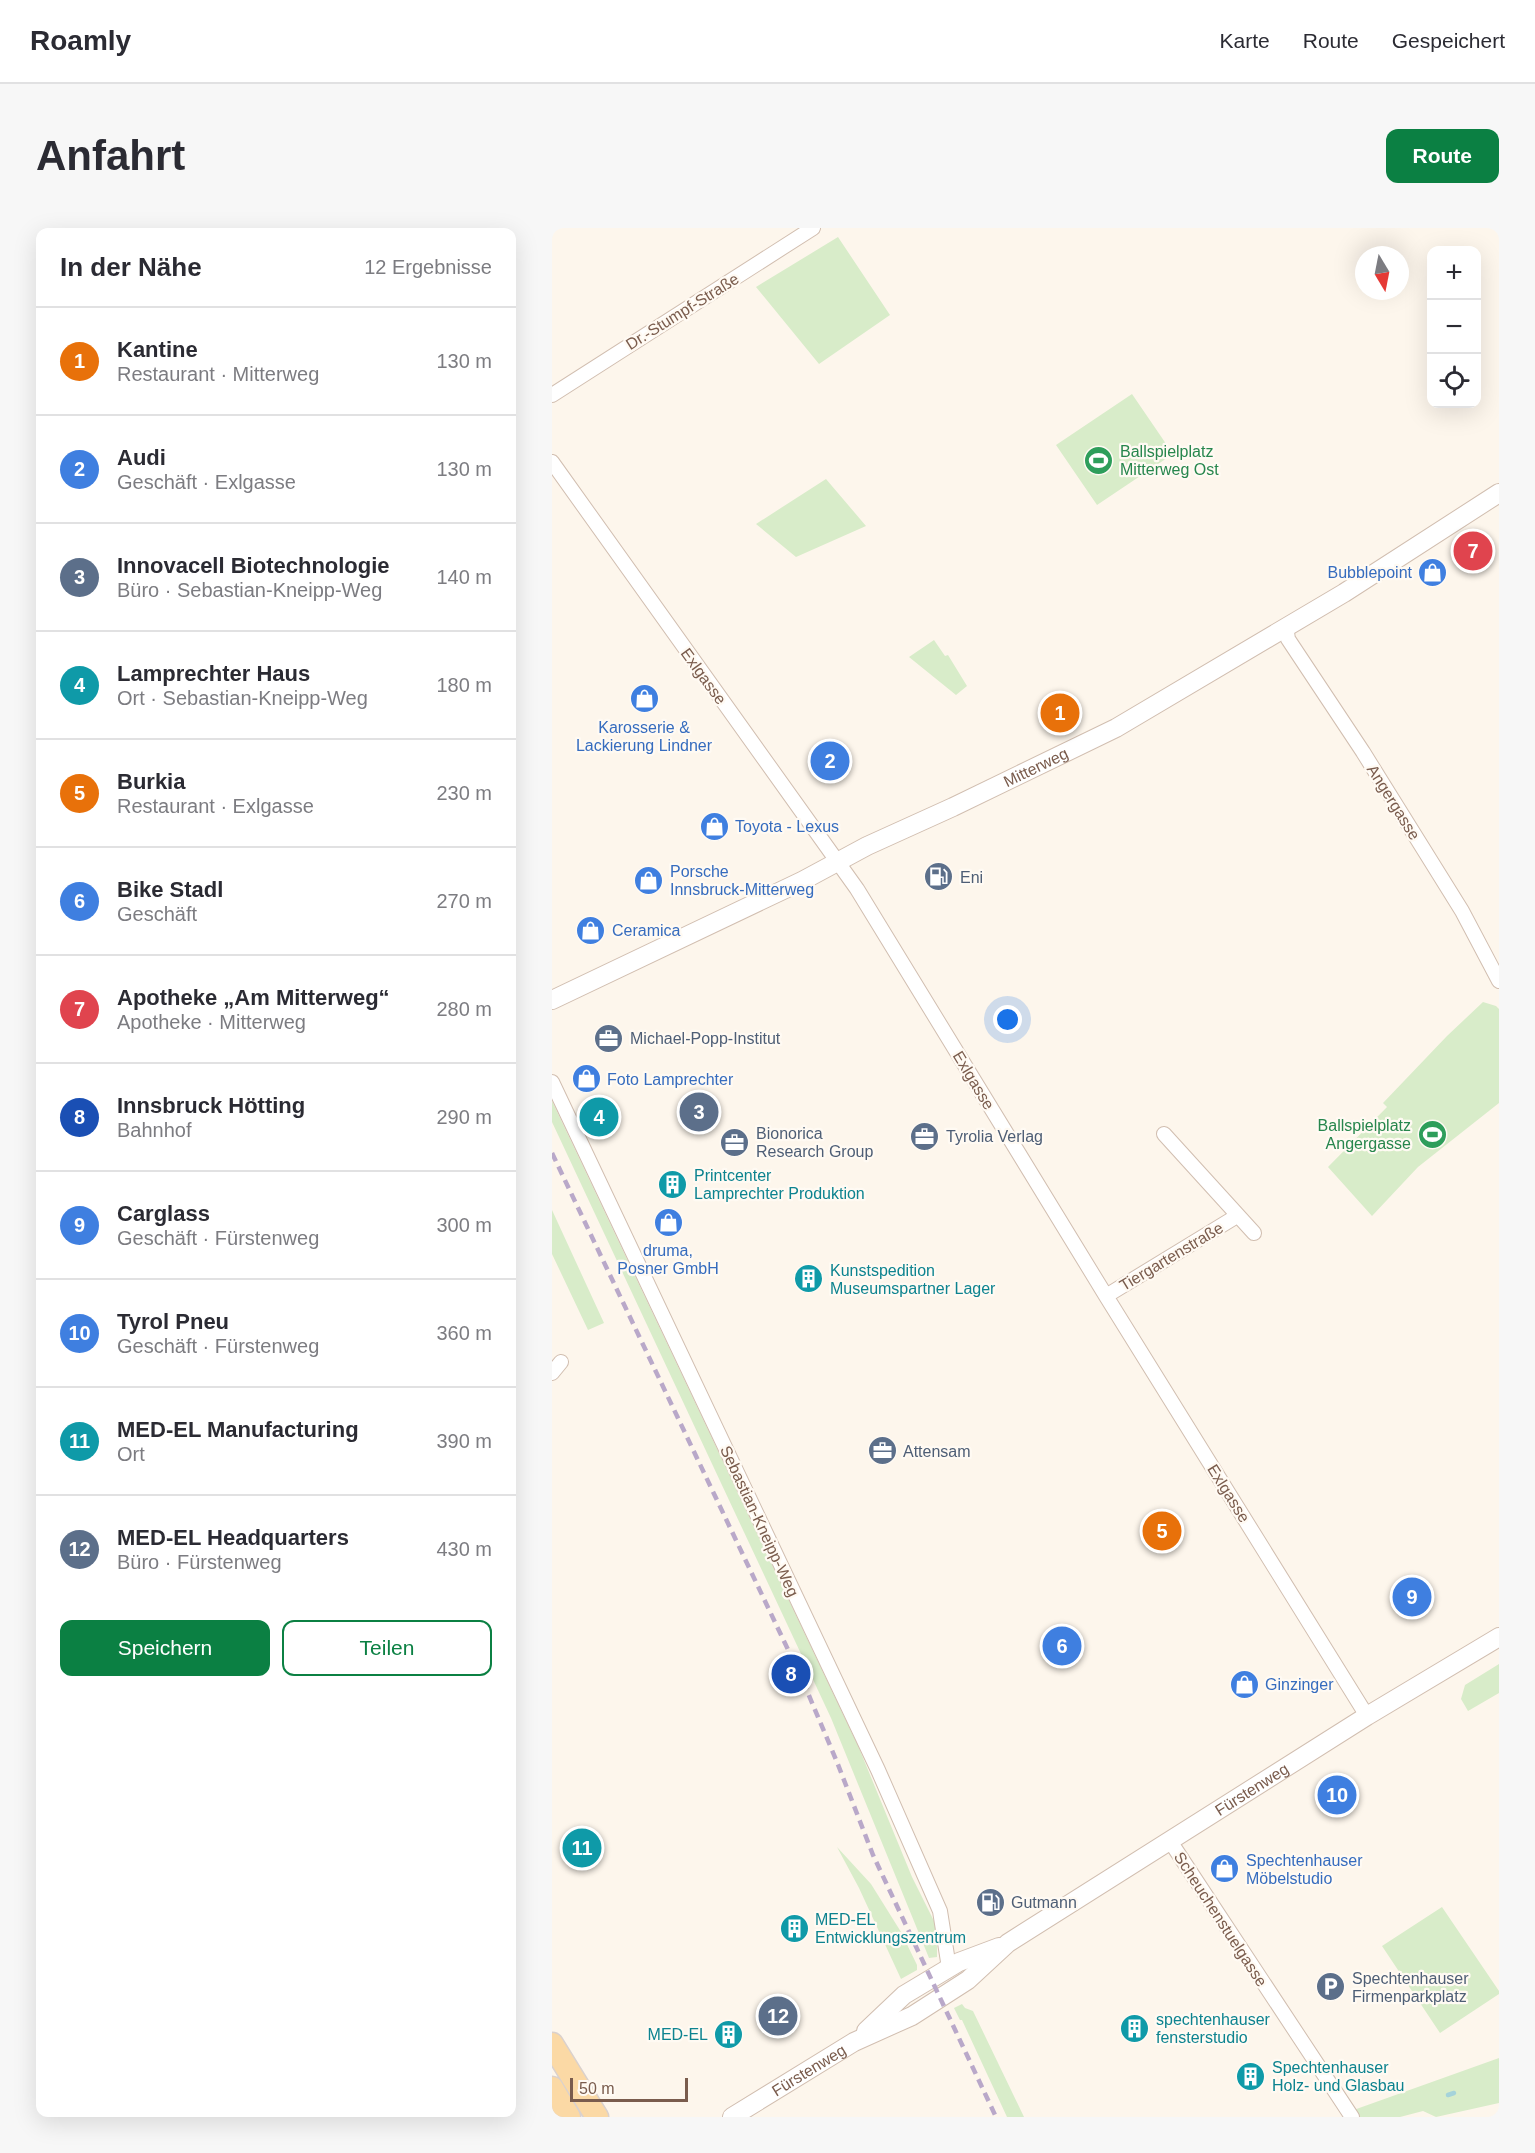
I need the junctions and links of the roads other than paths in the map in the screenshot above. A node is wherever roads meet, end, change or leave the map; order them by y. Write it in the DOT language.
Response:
graph roads {
  1 [pos="813,228"];
  2 [pos="552,395"];
  3 [pos="552,462"];
  4 [pos="1499,493"];
  5 [pos="1286,626"];
  6 [pos="837,863"];
  7 [pos="1497,974"];
  8 [pos="552,1000"];
  9 [pos="552,1082"];
  10 [pos="1164,1134"];
  11 [pos="1237,1216"];
  12 [pos="1254,1233"];
  13 [pos="1106,1296"];
  14 [pos="1499,1637"];
  15 [pos="1367,1716"];
  16 [pos="1170,1841"];
  17 [pos="1008,1943"];
  18 [pos="949,1968"];
  19 [pos="854,2042"];
  20 [pos="552,2044"];
  21 [pos="552,2088"];
  22 [pos="569,2117"];
  23 [pos="597,2117"];
  24 [pos="732,2117"];
  25 [pos="1352,2117"];
  1 -- 2 [label="street, Dr.-Stumpf-Straße"];
  3 -- 6 [label="street, Exlgasse"];
  4 -- 5 [label="street, Mitterweg"];
  5 -- 6 [label="street, Mitterweg"];
  5 -- 7 [label="street, Angergasse"];
  6 -- 8 [label="street, Mitterweg"];
  6 -- 13 [label="street, Exlgasse"];
  9 -- 18 [label="street, Sebastian-Kneipp-Weg"];
  10 -- 11 [label="street"];
  11 -- 12 [label="street"];
  11 -- 13 [label="street, Tiergartenstraße"];
  13 -- 15 [label="street, Exlgasse"];
  14 -- 15 [label="street, Fürstenweg"];
  15 -- 16 [label="street, Fürstenweg"];
  16 -- 17 [label="street, Fürstenweg"];
  16 -- 25 [label="street, Scheuchenstuelgasse"];
  17 -- 18 [label="street, Fürstenweg"];
  17 -- 19 [label="street, Fürstenweg"];
  18 -- 19 [label="street, Fürstenweg"];
  19 -- 24 [label="street, Fürstenweg"];
  20 -- 23 [label="main road"];
  21 -- 22 [label="main road"];
}
